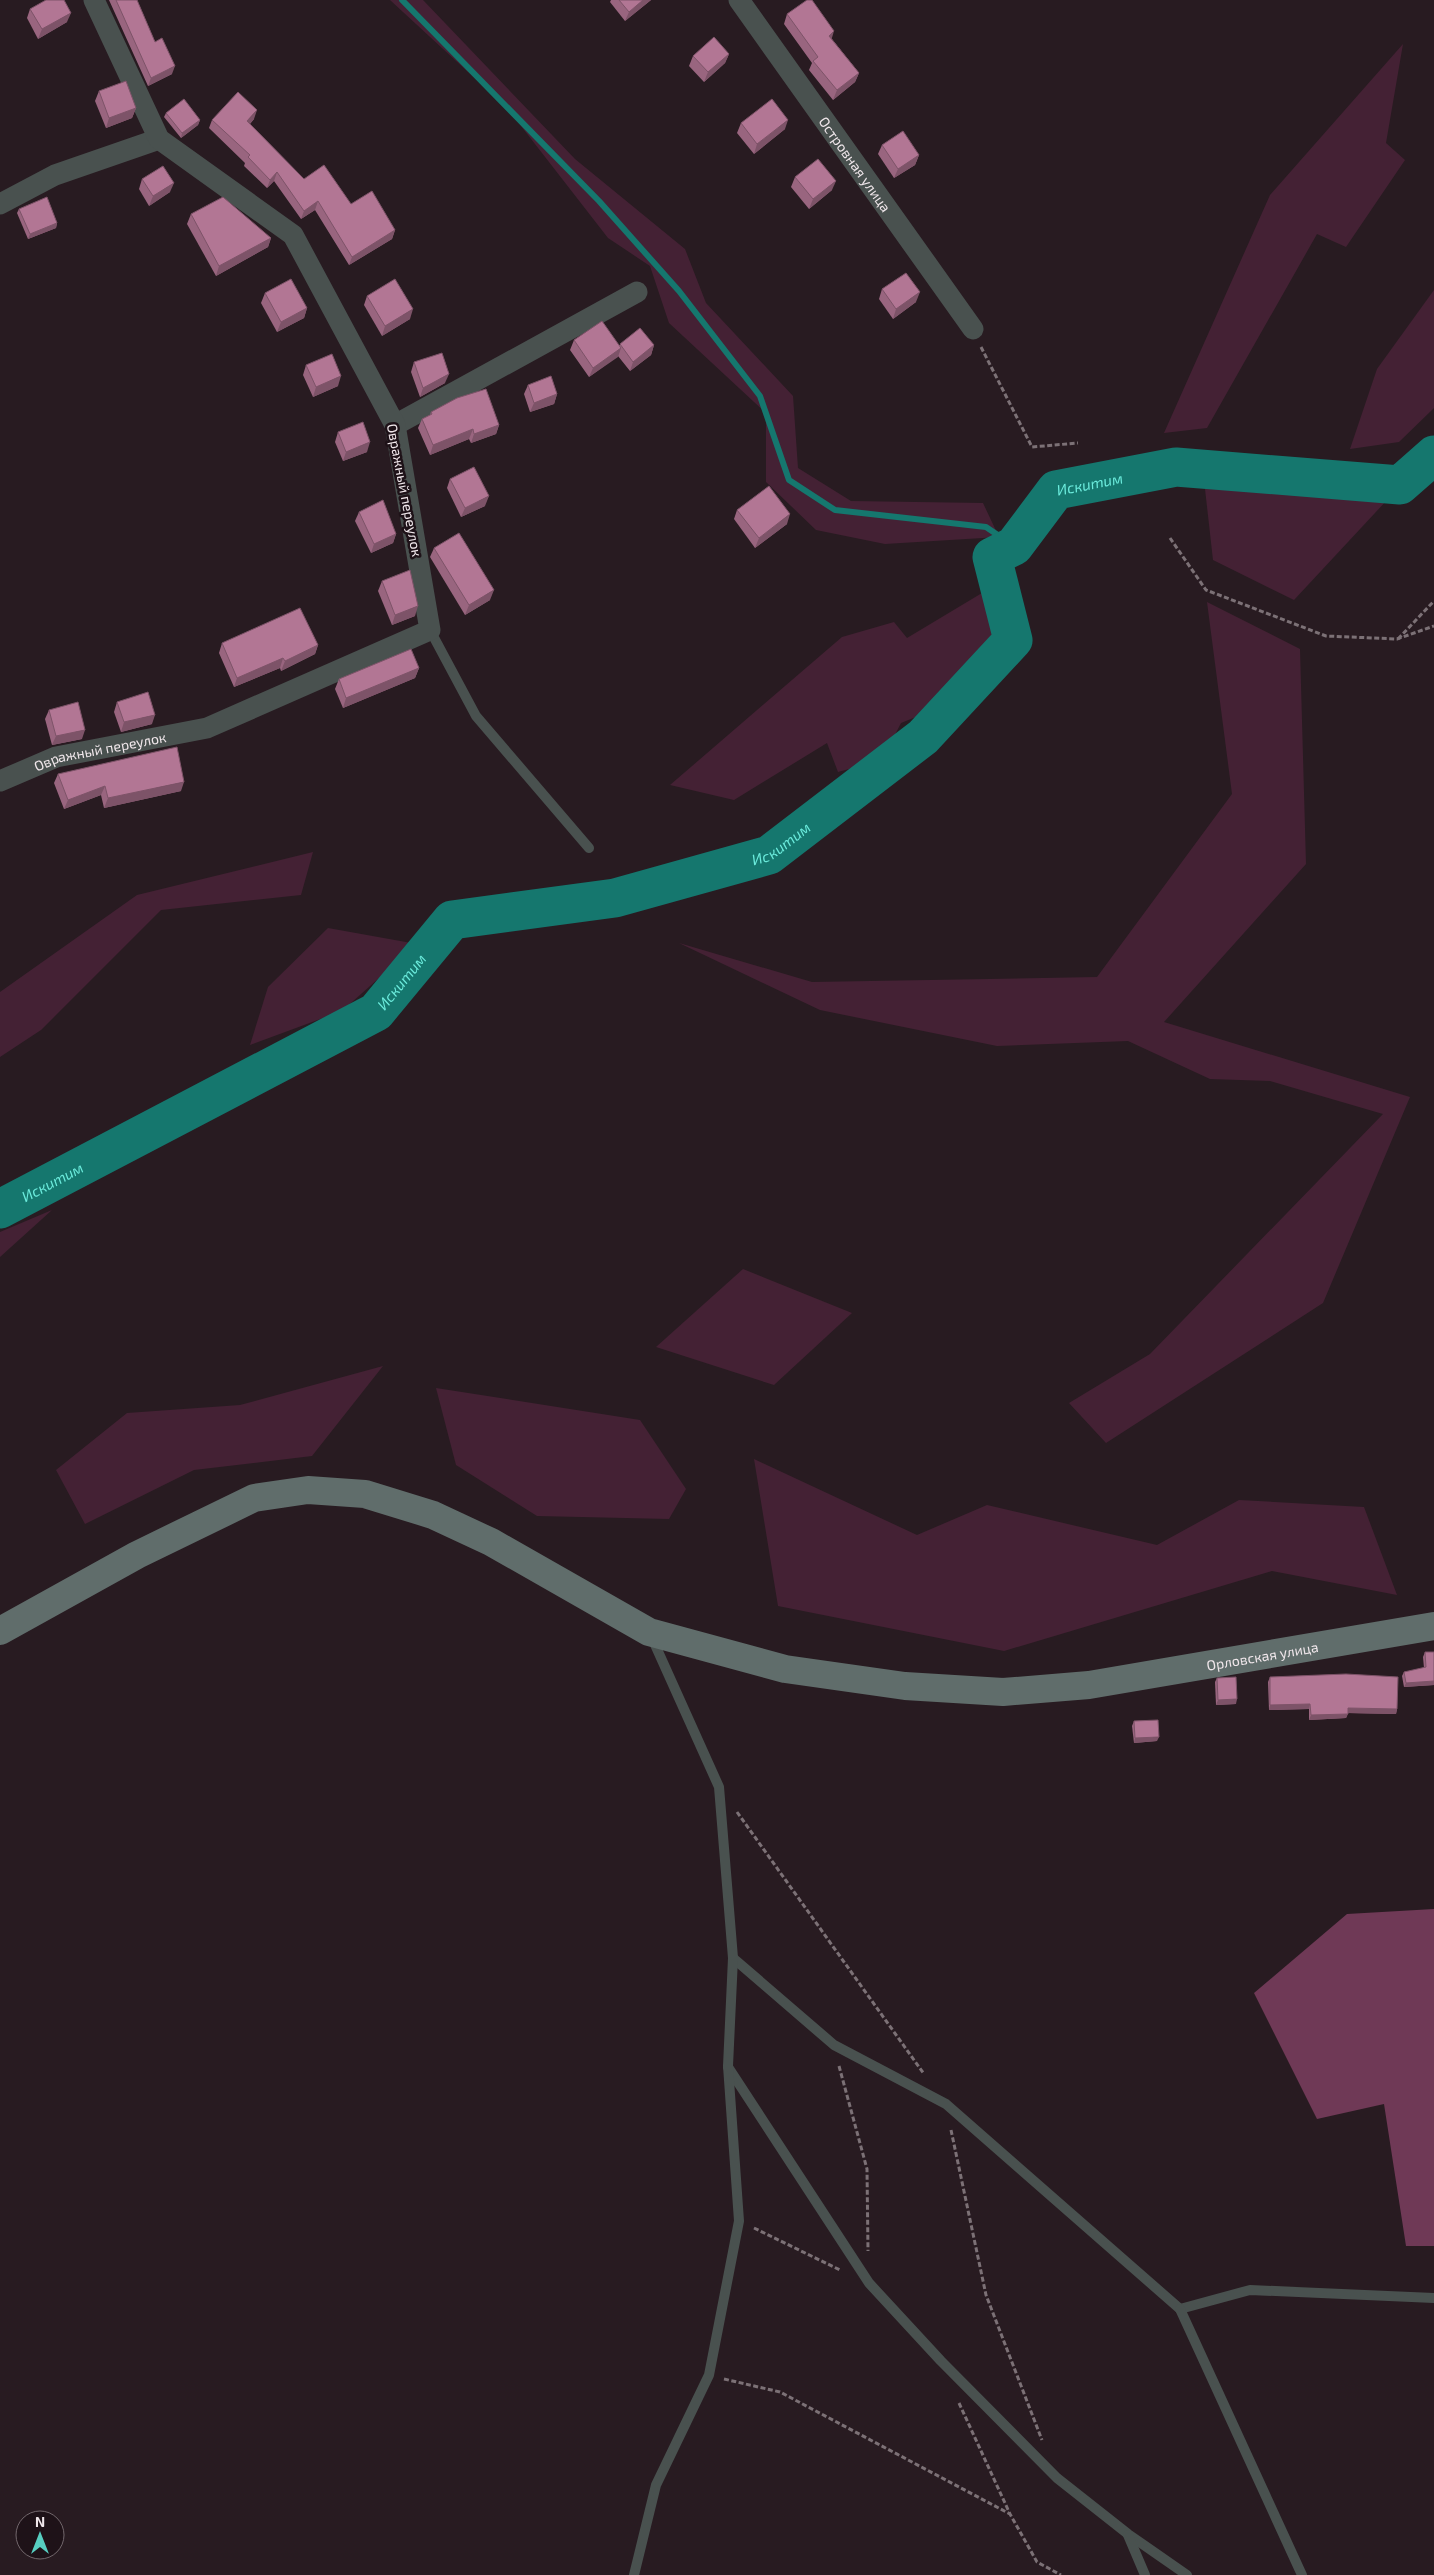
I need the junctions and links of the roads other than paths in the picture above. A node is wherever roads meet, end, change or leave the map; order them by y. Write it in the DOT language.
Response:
graph roads {
  1 [pos="94,0"];
  2 [pos="739,0"];
  3 [pos="159,139"];
  4 [pos="0,204"];
  5 [pos="637,292"];
  6 [pos="972,329"];
  7 [pos="395,425"];
  8 [pos="430,630"];
  9 [pos="0,781"];
  10 [pos="589,848"];
  11 [pos="1434,1626"];
  12 [pos="0,1631"];
  13 [pos="649,1632"];
  14 [pos="733,1958"];
  15 [pos="728,2066"];
  16 [pos="1434,2298"];
  17 [pos="1180,2309"];
  18 [pos="1128,2534"];
  19 [pos="634,2575"];
  20 [pos="1145,2575"];
  21 [pos="1187,2575"];
  22 [pos="1302,2575"];
  1 -- 3 [label="street, Овражный переулок"];
  2 -- 6 [label="street, Островная улица"];
  3 -- 4 [label="street"];
  3 -- 7 [label="street, Овражный переулок"];
  5 -- 7 [label="street"];
  7 -- 8 [label="street, Овражный переулок"];
  8 -- 9 [label="street, Овражный переулок"];
  8 -- 10 [label="lane"];
  11 -- 13 [label="main road, Орловская улица"];
  12 -- 13 [label="main road, Орловская улица"];
  13 -- 14 [label="lane"];
  14 -- 15 [label="lane"];
  14 -- 17 [label="lane"];
  15 -- 18 [label="lane"];
  15 -- 19 [label="lane"];
  16 -- 17 [label="lane"];
  17 -- 22 [label="lane"];
  18 -- 20 [label="lane"];
  18 -- 21 [label="lane"];
}
